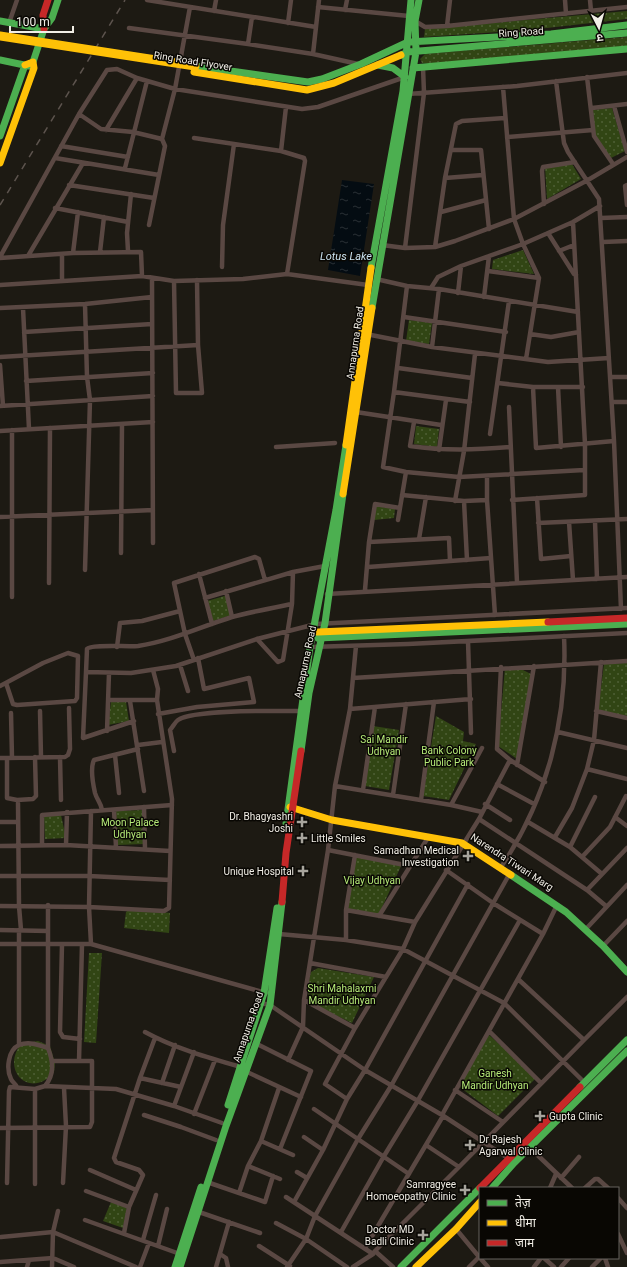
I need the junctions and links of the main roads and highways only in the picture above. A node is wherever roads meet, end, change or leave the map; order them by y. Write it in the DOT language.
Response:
graph roads {
  1 [pos="48,0"];
  2 [pos="58,0"];
  3 [pos="411,0"];
  4 [pos="419,0"];
  5 [pos="412,19"];
  6 [pos="4,22"];
  7 [pos="627,25"];
  8 [pos="44,28"];
  9 [pos="627,33"];
  10 [pos="0,36"];
  11 [pos="0,42"];
  12 [pos="412,42"];
  13 [pos="627,49"];
  14 [pos="412,52"];
  15 [pos="0,60"];
  16 [pos="342,61"];
  17 [pos="378,65"];
  18 [pos="29,66"];
  19 [pos="413,68"];
  20 [pos="339,72"];
  21 [pos="405,77"];
  22 [pos="0,136"];
  23 [pos="0,163"];
  24 [pos="365,334"];
  25 [pos="338,511"];
  26 [pos="325,593"];
  27 [pos="627,618"];
  28 [pos="613,622"];
  29 [pos="627,624"];
  30 [pos="317,635"];
  31 [pos="290,808"];
  32 [pos="627,972"];
  33 [pos="268,994"];
  34 [pos="265,1004"];
  35 [pos="627,1040"];
  36 [pos="627,1052"];
  37 [pos="243,1069"];
  38 [pos="528,1146"];
  39 [pos="512,1161"];
  40 [pos="481,1187"];
  41 [pos="493,1187"];
  42 [pos="479,1189"];
  43 [pos="479,1203"];
  44 [pos="175,1267"];
  45 [pos="180,1267"];
  46 [pos="401,1267"];
  47 [pos="416,1267"];
  1 -- 8 [label="main road"];
  2 -- 8 [label="main road"];
  3 -- 5 [label="main road"];
  4 -- 5 [label="main road"];
  5 -- 12 [label="main road"];
  6 -- 8 [label="main road"];
  7 -- 12 [label="main road, Ring Road"];
  8 -- 18 [label="main road"];
  9 -- 14 [label="main road, Ring Road"];
  10 -- 20 [label="main road, Ring Road Flyover, bridge"];
  11 -- 17 [label="main road, Ring Road Flyover"];
  12 -- 14 [label="main road"];
  12 -- 20 [label="main road, Ring Road"];
  13 -- 19 [label="main road"];
  14 -- 17 [label="main road, Ring Road"];
  14 -- 19 [label="main road, Annapurna Road"];
  14 -- 21 [label="main road, Annapurna Road"];
  15 -- 18 [label="main road"];
  16 -- 20 [label="main road"];
  17 -- 21 [label="main road"];
  18 -- 22 [label="main road"];
  18 -- 23 [label="main road"];
  19 -- 24 [label="main road, Annapurna Road"];
  21 -- 24 [label="main road, Annapurna Road"];
  24 -- 25 [label="main road, Annapurna Road"];
  24 -- 25 [label="main road, Annapurna Road"];
  25 -- 26 [label="main road, Annapurna Road"];
  25 -- 26 [label="main road, Annapurna Road"];
  26 -- 30 [label="main road, Annapurna Road"];
  27 -- 28 [label="main road"];
  28 -- 29 [label="main road"];
  28 -- 30 [label="main road"];
  30 -- 31 [label="main road, Annapurna Road"];
  30 -- 31 [label="main road, Annapurna Road"];
  31 -- 32 [label="main road, Narendra Tiwari Marg"];
  31 -- 33 [label="main road, Annapurna Road"];
  31 -- 33 [label="main road, Annapurna Road"];
  33 -- 34 [label="main road, Annapurna Road"];
  34 -- 37 [label="main road, Annapurna Road"];
  34 -- 37 [label="main road, Annapurna Road"];
  35 -- 38 [label="main road"];
  36 -- 38 [label="main road"];
  37 -- 44 [label="main road, Annapurna Road"];
  37 -- 45 [label="main road, Annapurna Road"];
  38 -- 39 [label="main road"];
  39 -- 40 [label="main road"];
  39 -- 41 [label="main road"];
  42 -- 46 [label="main road"];
  43 -- 47 [label="main road"];
}
